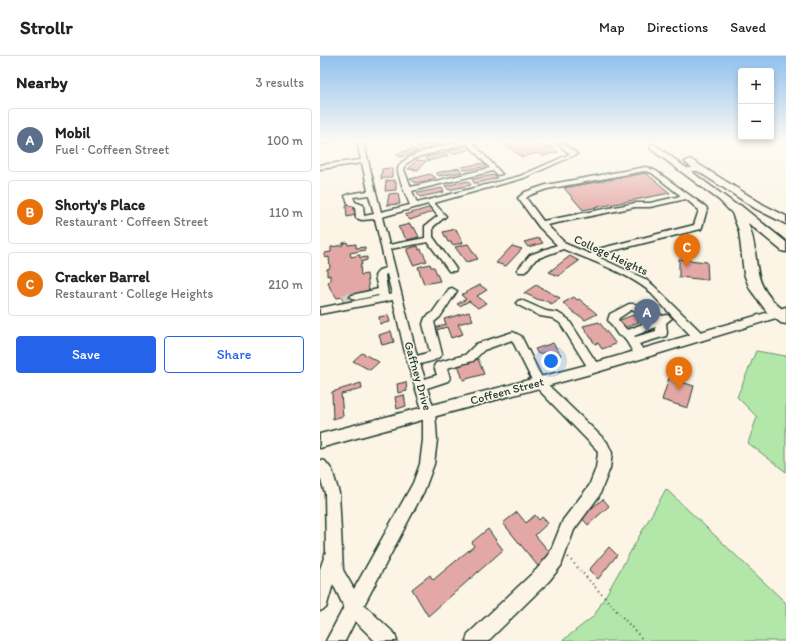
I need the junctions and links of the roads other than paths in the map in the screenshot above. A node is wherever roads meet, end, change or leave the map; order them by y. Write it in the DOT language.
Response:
graph roads {
  1 [pos="367,168"];
  2 [pos="401,168"];
  3 [pos="543,168"];
  4 [pos="685,168"];
  5 [pos="700,168"];
  6 [pos="494,169"];
  7 [pos="700,169"];
  8 [pos="688,170"];
  9 [pos="506,182"];
  10 [pos="408,190"];
  11 [pos="372,192"];
  12 [pos="687,197"];
  13 [pos="430,202"];
  14 [pos="414,206"];
  15 [pos="378,215"];
  16 [pos="542,224"];
  17 [pos="782,224"];
  18 [pos="431,239"];
  19 [pos="563,246"];
  20 [pos="385,248"];
  21 [pos="786,248"];
  22 [pos="591,257"];
  23 [pos="452,269"];
  24 [pos="391,270"];
  25 [pos="522,270"];
  26 [pos="452,291"];
  27 [pos="384,295"];
  28 [pos="397,296"];
  29 [pos="356,297"];
  30 [pos="521,303"];
  31 [pos="320,311"];
  32 [pos="677,314"];
  33 [pos="783,314"];
  34 [pos="660,320"];
  35 [pos="662,333"];
  36 [pos="643,334"];
  37 [pos="699,337"];
  38 [pos="672,345"];
  39 [pos="640,354"];
  40 [pos="413,361"];
  41 [pos="594,368"];
  42 [pos="539,383"];
  43 [pos="421,386"];
  44 [pos="429,412"];
  45 [pos="320,442"];
  46 [pos="320,466"];
  47 [pos="334,543"];
  48 [pos="320,602"];
  49 [pos="353,606"];
  50 [pos="335,641"];
  51 [pos="388,641"];
  52 [pos="475,641"];
  1 -- 11 [label="street, Gaffney Drive"];
  2 -- 10 [label="street"];
  3 -- 9 [label="street"];
  4 -- 33 [label="highway"];
  5 -- 17 [label="highway"];
  6 -- 9 [label="street"];
  6 -- 10 [label="street"];
  7 -- 8 [label="street"];
  7 -- 17 [label="highway"];
  8 -- 21 [label="highway"];
  9 -- 13 [label="street"];
  10 -- 14 [label="street"];
  11 -- 15 [label="street, Gaffney Drive"];
  11 -- 15 [label="street"];
  12 -- 16 [label="street"];
  12 -- 16 [label="street"];
  12 -- 22 [label="street"];
  13 -- 14 [label="street"];
  13 -- 18 [label="street"];
  14 -- 15 [label="street"];
  15 -- 20 [label="street, Gaffney Drive"];
  16 -- 19 [label="street"];
  18 -- 20 [label="street"];
  18 -- 23 [label="street"];
  19 -- 22 [label="street, College Heights"];
  19 -- 25 [label="street"];
  20 -- 24 [label="street, Gaffney Drive"];
  22 -- 32 [label="street, College Heights"];
  24 -- 27 [label="street"];
  24 -- 28 [label="street, Gaffney Drive"];
  26 -- 40 [label="street"];
  27 -- 28 [label="street"];
  27 -- 29 [label="street"];
  27 -- 31 [label="street"];
  28 -- 40 [label="street, Gaffney Drive"];
  30 -- 41 [label="street"];
  32 -- 34 [label="street"];
  32 -- 37 [label="street, College Heights"];
  33 -- 37 [label="main road, Coffeen Street"];
  34 -- 35 [label="street"];
  34 -- 36 [label="street"];
  34 -- 36 [label="street"];
  35 -- 36 [label="street"];
  35 -- 38 [label="street"];
  36 -- 39 [label="street"];
  37 -- 38 [label="main road, Coffeen Street"];
  38 -- 39 [label="main road, Coffeen Street"];
  39 -- 41 [label="main road, Coffeen Street"];
  40 -- 43 [label="street, Gaffney Drive"];
  41 -- 42 [label="main road, Coffeen Street"];
  42 -- 43 [label="street"];
  42 -- 44 [label="main road, Coffeen Street"];
  42 -- 52 [label="street"];
  43 -- 44 [label="street, Gaffney Drive"];
  44 -- 45 [label="main road, Coffeen Street"];
  44 -- 49 [label="street, Gaffney Drive"];
  46 -- 47 [label="street"];
  47 -- 48 [label="street"];
  47 -- 49 [label="street"];
  49 -- 50 [label="street, Gaffney Drive"];
  49 -- 51 [label="street"];
}
